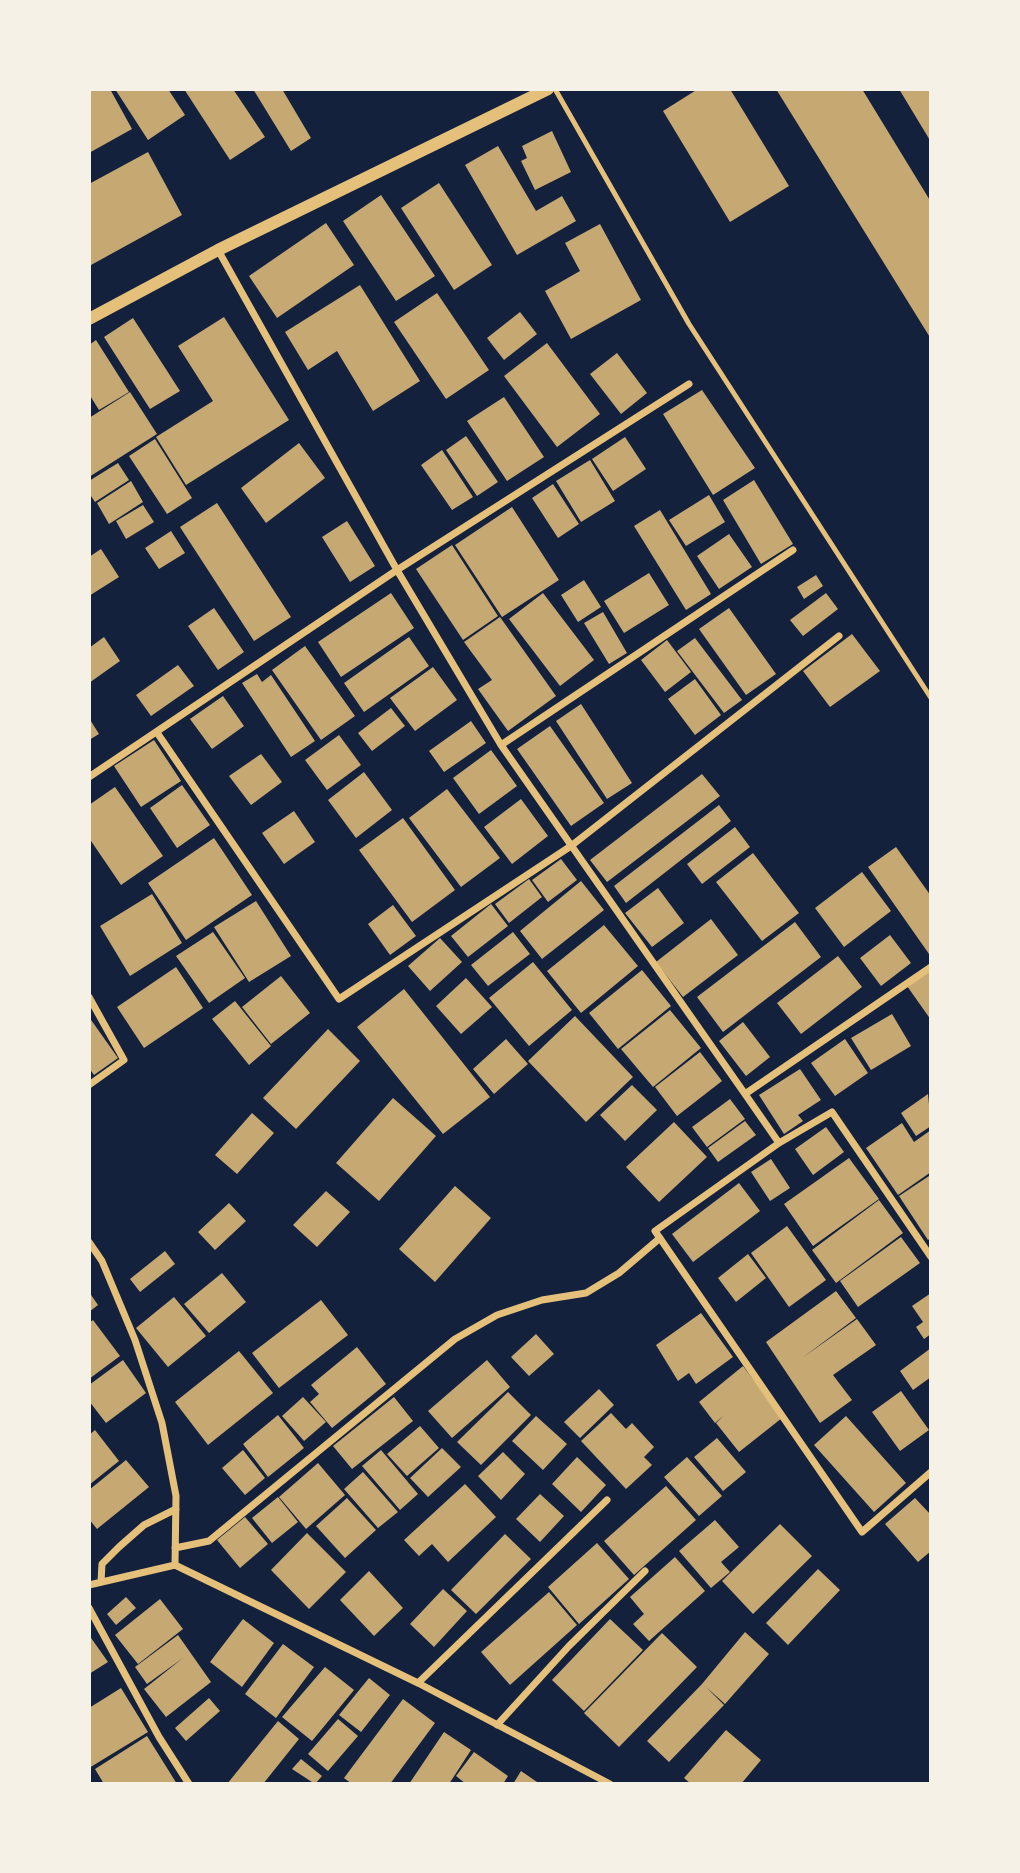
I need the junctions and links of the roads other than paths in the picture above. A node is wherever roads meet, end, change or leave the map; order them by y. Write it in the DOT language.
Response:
graph roads {
  1 [pos="548,89"];
  2 [pos="555,89"];
  3 [pos="218,250"];
  4 [pos="89,318"];
  5 [pos="690,384"];
  6 [pos="793,550"];
  7 [pos="397,570"];
  8 [pos="839,636"];
  9 [pos="931,698"];
  10 [pos="158,734"];
  11 [pos="501,745"];
  12 [pos="89,777"];
  13 [pos="571,846"];
  14 [pos="931,967"];
  15 [pos="89,997"];
  16 [pos="89,1085"];
  17 [pos="745,1094"];
  18 [pos="779,1143"];
  19 [pos="660,1238"];
  20 [pos="89,1241"];
  21 [pos="931,1257"];
  22 [pos="931,1472"];
  23 [pos="607,1500"];
  24 [pos="176,1509"];
  25 [pos="175,1548"];
  26 [pos="175,1565"];
  27 [pos="645,1571"];
  28 [pos="101,1582"];
  29 [pos="89,1585"];
  30 [pos="89,1608"];
  31 [pos="418,1683"];
  32 [pos="497,1725"];
  33 [pos="189,1784"];
  34 [pos="610,1784"];
  1 -- 3 [label="street"];
  2 -- 9 [label="lane"];
  3 -- 4 [label="street"];
  3 -- 7 [label="street"];
  5 -- 7 [label="street"];
  6 -- 11 [label="street"];
  7 -- 10 [label="street"];
  7 -- 11 [label="street"];
  8 -- 13 [label="street"];
  10 -- 12 [label="street"];
  10 -- 13 [label="street"];
  11 -- 13 [label="street"];
  13 -- 17 [label="street"];
  14 -- 17 [label="street"];
  15 -- 16 [label="street"];
  17 -- 18 [label="street"];
  18 -- 19 [label="street"];
  18 -- 21 [label="street"];
  19 -- 22 [label="street"];
  19 -- 25 [label="street"];
  20 -- 24 [label="street"];
  23 -- 31 [label="street"];
  24 -- 25 [label="street"];
  24 -- 28 [label="street"];
  25 -- 26 [label="street"];
  26 -- 28 [label="street"];
  26 -- 31 [label="street"];
  27 -- 32 [label="street"];
  28 -- 29 [label="street"];
  30 -- 33 [label="street"];
  31 -- 32 [label="street"];
  32 -- 34 [label="street"];
}
